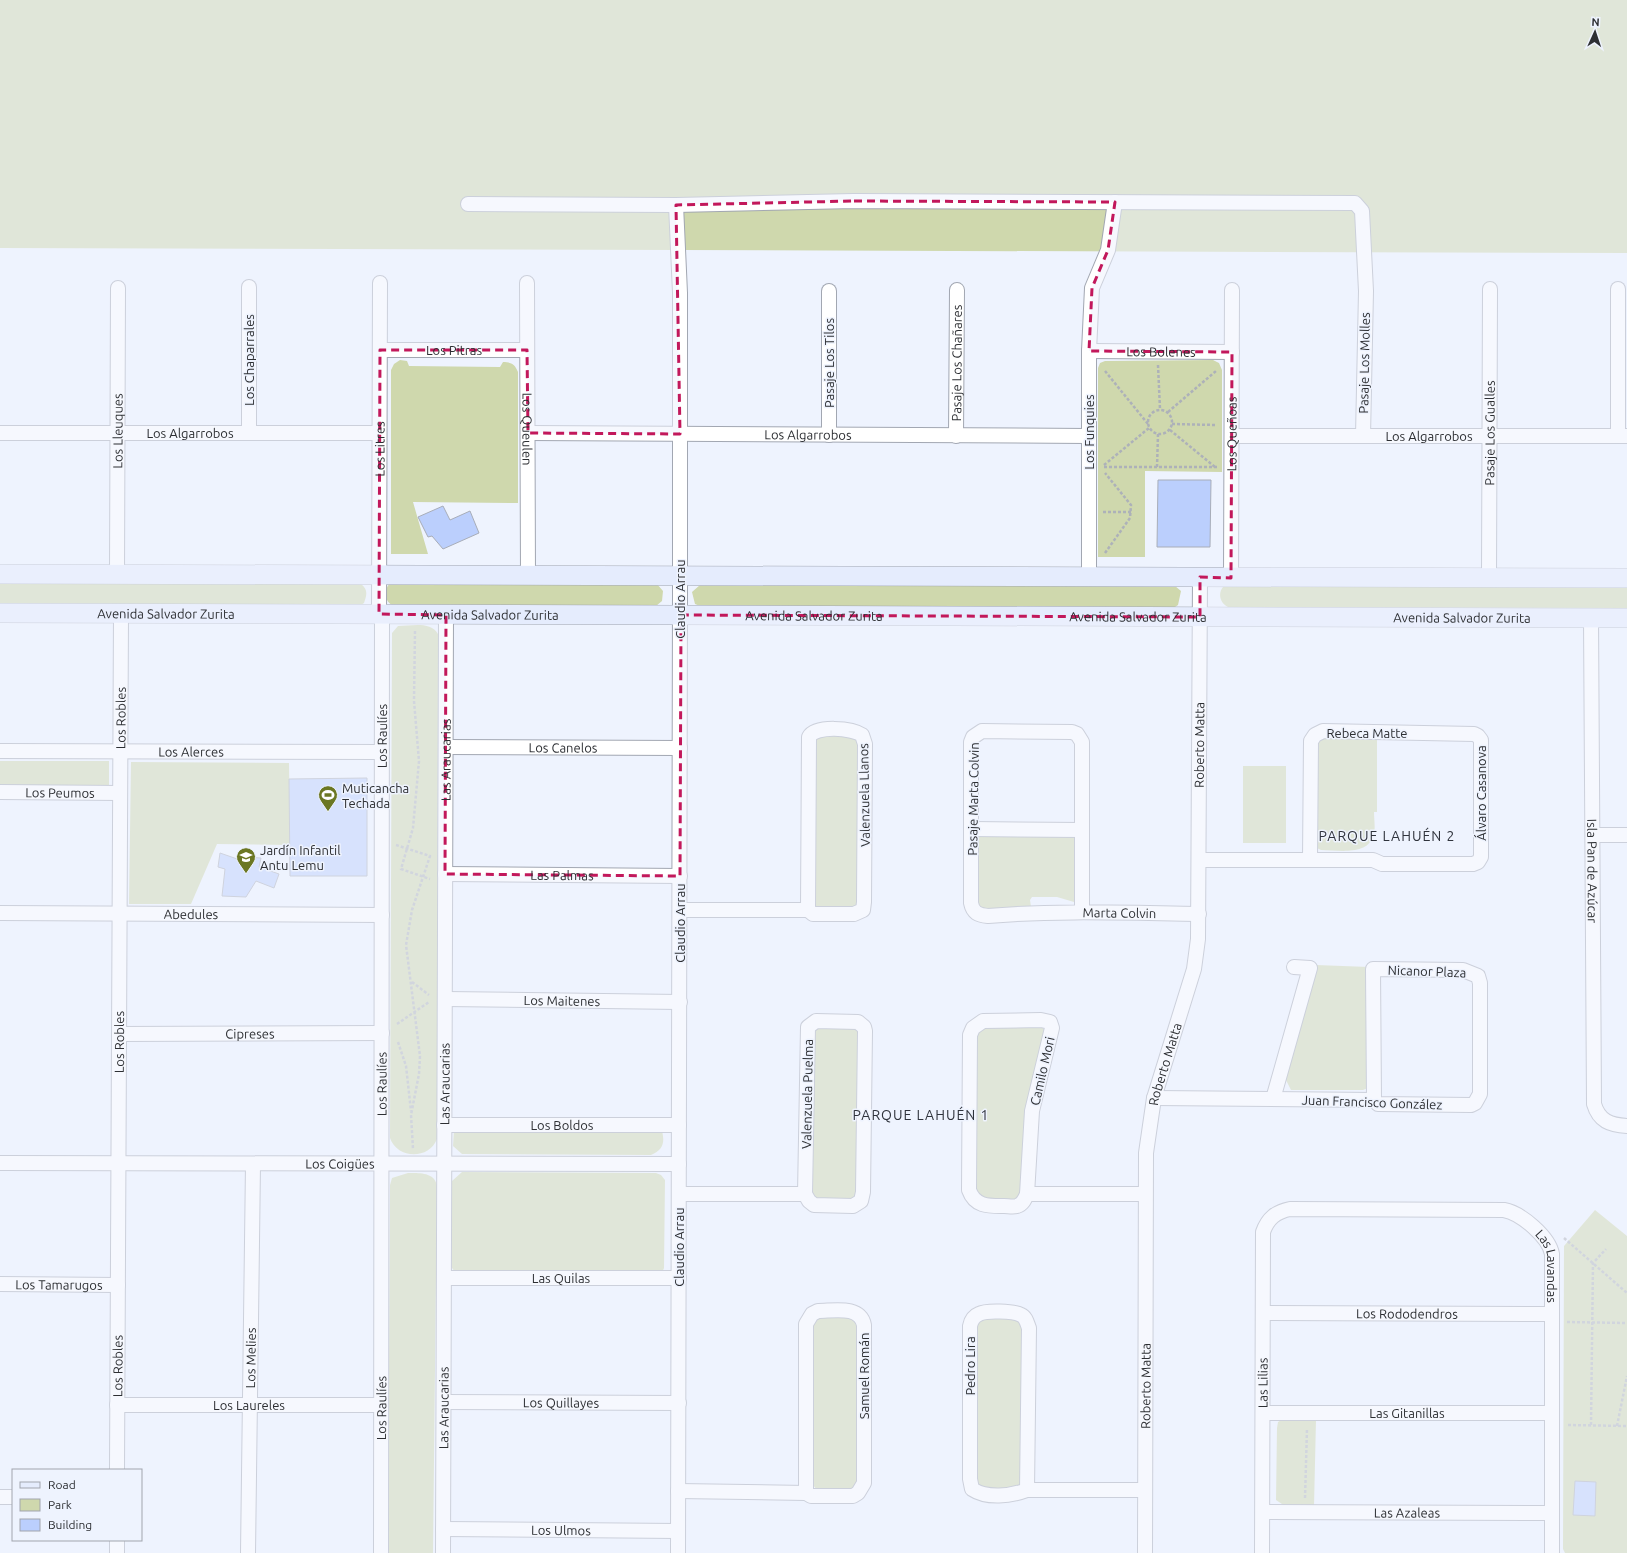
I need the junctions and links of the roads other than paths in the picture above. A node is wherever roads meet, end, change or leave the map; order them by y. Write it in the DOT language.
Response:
graph roads {
  1 [pos="1115,202"];
  2 [pos="468,204"];
  3 [pos="676,205"];
  4 [pos="380,283"];
  5 [pos="527,283"];
  6 [pos="249,287"];
  7 [pos="118,288"];
  8 [pos="1490,289"];
  9 [pos="1618,289"];
  10 [pos="957,290"];
  11 [pos="1232,290"];
  12 [pos="829,291"];
  13 [pos="380,350"];
  14 [pos="527,350"];
  15 [pos="1089,351"];
  16 [pos="1232,355"];
  17 [pos="1232,430"];
  18 [pos="0,433"];
  19 [pos="118,433"];
  20 [pos="249,433"];
  21 [pos="379,433"];
  22 [pos="528,433"];
  23 [pos="680,434"];
  24 [pos="829,435"];
  25 [pos="956,436"];
  26 [pos="1089,436"];
  27 [pos="1363,436"];
  28 [pos="1489,436"];
  29 [pos="1622,436"];
  30 [pos="0,574"];
  31 [pos="117,574"];
  32 [pos="379,575"];
  33 [pos="528,576"];
  34 [pos="680,576"];
  35 [pos="1089,577"];
  36 [pos="1200,577"];
  37 [pos="1231,578"];
  38 [pos="1489,578"];
  39 [pos="1627,578"];
  40 [pos="0,613"];
  41 [pos="121,614"];
  42 [pos="381,614"];
  43 [pos="446,615"];
  44 [pos="680,615"];
  45 [pos="1200,617"];
  46 [pos="1591,618"];
  47 [pos="1627,618"];
  48 [pos="1474,734"];
  49 [pos="446,747"];
  50 [pos="680,748"];
  51 [pos="0,751"];
  52 [pos="120,752"];
  53 [pos="382,752"];
  54 [pos="0,792"];
  55 [pos="120,793"];
  56 [pos="971,829"];
  57 [pos="1082,830"];
  58 [pos="1593,834"];
  59 [pos="1627,835"];
  60 [pos="1200,860"];
  61 [pos="1310,860"];
  62 [pos="680,876"];
  63 [pos="445,879"];
  64 [pos="680,910"];
  65 [pos="808,910"];
  66 [pos="1040,912"];
  67 [pos="1082,912"];
  68 [pos="0,913"];
  69 [pos="119,914"];
  70 [pos="1200,914"];
  71 [pos="382,915"];
  72 [pos="1294,967"];
  73 [pos="445,999"];
  74 [pos="680,1002"];
  75 [pos="387,1031"];
  76 [pos="119,1034"];
  77 [pos="1154,1098"];
  78 [pos="1272,1099"];
  79 [pos="1374,1100"];
  80 [pos="1471,1105"];
  81 [pos="679,1125"];
  82 [pos="444,1126"];
  83 [pos="1627,1126"];
  84 [pos="0,1164"];
  85 [pos="118,1164"];
  86 [pos="253,1164"];
  87 [pos="382,1164"];
  88 [pos="444,1164"];
  89 [pos="679,1164"];
  90 [pos="679,1194"];
  91 [pos="805,1194"];
  92 [pos="1027,1194"];
  93 [pos="1145,1194"];
  94 [pos="1272,1216"];
  95 [pos="444,1278"];
  96 [pos="679,1278"];
  97 [pos="0,1284"];
  98 [pos="118,1284"];
  99 [pos="1263,1313"];
  100 [pos="1552,1318"];
  101 [pos="444,1402"];
  102 [pos="679,1403"];
  103 [pos="117,1405"];
  104 [pos="381,1405"];
  105 [pos="250,1406"];
  106 [pos="1263,1412"];
  107 [pos="1552,1419"];
  108 [pos="117,1469"];
  109 [pos="1027,1490"];
  110 [pos="1145,1490"];
  111 [pos="678,1492"];
  112 [pos="806,1493"];
  113 [pos="0,1497"];
  114 [pos="12,1497"];
  115 [pos="1262,1512"];
  116 [pos="1552,1512"];
  117 [pos="444,1529"];
  118 [pos="678,1531"];
  119 [pos="117,1541"];
  120 [pos="117,1553"];
  121 [pos="248,1553"];
  122 [pos="381,1553"];
  123 [pos="443,1553"];
  124 [pos="678,1553"];
  125 [pos="1145,1553"];
  126 [pos="1262,1553"];
  127 [pos="1552,1553"];
  1 -- 3 [label="street, Pasaje Los Molles"];
  1 -- 15 [label="street, Los Funquies"];
  1 -- 27 [label="street, Pasaje Los Molles"];
  2 -- 3 [label="street, Pasaje Los Molles"];
  3 -- 23 [label="street, Claudio Arrau"];
  4 -- 13 [label="street, Los Litres"];
  5 -- 14 [label="street, Los Queulen"];
  6 -- 20 [label="street, Los Chaparrales"];
  7 -- 19 [label="street, Los Lleuques"];
  8 -- 28 [label="street, Pasaje Los Gualles"];
  9 -- 29 [label="street"];
  10 -- 25 [label="street, Pasaje Los Chañares"];
  11 -- 16 [label="street, Los Queñoas"];
  12 -- 24 [label="street, Pasaje Los Tilos"];
  13 -- 14 [label="street, Los Pitras"];
  13 -- 21 [label="street, Los Litres"];
  14 -- 22 [label="street, Los Queulen"];
  15 -- 16 [label="street, Los Bolenes"];
  15 -- 26 [label="street, Los Funquies"];
  16 -- 17 [label="street, Los Queñoas"];
  17 -- 27 [label="street, Los Algarrobos"];
  17 -- 37 [label="street, Los Queñoas"];
  18 -- 19 [label="street, Los Algarrobos"];
  19 -- 20 [label="street, Los Algarrobos"];
  19 -- 31 [label="street, Los Lleuques"];
  20 -- 21 [label="street, Los Algarrobos"];
  21 -- 32 [label="street, Los Litres"];
  22 -- 23 [label="street, Los Algarrobos"];
  22 -- 33 [label="street, Los Queulen"];
  23 -- 24 [label="street, Los Algarrobos"];
  23 -- 34 [label="street, Claudio Arrau"];
  24 -- 25 [label="street, Los Algarrobos"];
  25 -- 26 [label="street, Los Algarrobos"];
  26 -- 35 [label="street, Los Funquies"];
  27 -- 28 [label="street, Los Algarrobos"];
  28 -- 29 [label="street, Los Algarrobos"];
  28 -- 38 [label="street, Pasaje Los Gualles"];
  30 -- 31 [label="main road"];
  31 -- 32 [label="main road"];
  32 -- 33 [label="main road"];
  32 -- 42 [label="street, Los Litres"];
  33 -- 34 [label="main road"];
  34 -- 35 [label="main road"];
  34 -- 44 [label="street, Claudio Arrau"];
  35 -- 36 [label="main road"];
  36 -- 37 [label="main road"];
  36 -- 45 [label="street, Roberto Matta"];
  37 -- 38 [label="main road"];
  38 -- 39 [label="main road"];
  40 -- 41 [label="main road, Avenida Salvador Zurita"];
  41 -- 42 [label="main road, Avenida Salvador Zurita"];
  41 -- 52 [label="street, Los Robles"];
  42 -- 43 [label="main road, Avenida Salvador Zurita"];
  42 -- 53 [label="street, Los Raulíes"];
  43 -- 44 [label="main road, Avenida Salvador Zurita"];
  43 -- 49 [label="street, Las Araucarias"];
  44 -- 45 [label="main road, Avenida Salvador Zurita"];
  44 -- 50 [label="street, Claudio Arrau"];
  45 -- 46 [label="main road, Avenida Salvador Zurita"];
  45 -- 60 [label="street, Roberto Matta"];
  46 -- 47 [label="main road, Avenida Salvador Zurita"];
  46 -- 58 [label="street, Isla Pan de Azúcar"];
  48 -- 61 [label="street, Rebeca Matte"];
  48 -- 61 [label="street, Álvaro Casanova"];
  49 -- 50 [label="street, Los Canelos"];
  49 -- 63 [label="street, Las Araucarias"];
  50 -- 62 [label="street, Claudio Arrau"];
  51 -- 52 [label="street, Los Alerces"];
  52 -- 53 [label="street, Los Alerces"];
  52 -- 55 [label="street, Los Robles"];
  53 -- 71 [label="street, Los Raulíes"];
  54 -- 55 [label="street, Los Peumos"];
  55 -- 69 [label="street, Los Robles"];
  56 -- 57 [label="street"];
  56 -- 57 [label="street, Pasaje Marta Colvin"];
  56 -- 66 [label="street, Pasaje Marta Colvin"];
  57 -- 67 [label="street, Pasaje Marta Colvin"];
  58 -- 59 [label="street"];
  58 -- 83 [label="street, Isla Pan de Azúcar"];
  60 -- 61 [label="street"];
  60 -- 70 [label="street, Roberto Matta"];
  62 -- 63 [label="street, Las Palmas"];
  62 -- 64 [label="street, Claudio Arrau"];
  63 -- 73 [label="street, Las Araucarias"];
  64 -- 65 [label="street, Valenzuela Llanos"];
  64 -- 74 [label="street, Claudio Arrau"];
  65 -- 65 [label="street, Valenzuela Llanos"];
  66 -- 67 [label="street, Marta Colvin"];
  67 -- 70 [label="street, Marta Colvin"];
  68 -- 69 [label="street, Abedules"];
  69 -- 71 [label="street, Abedules"];
  69 -- 76 [label="street, Los Robles"];
  70 -- 77 [label="street, Roberto Matta"];
  71 -- 75 [label="street, Los Raulíes"];
  72 -- 78 [label="street"];
  73 -- 74 [label="street, Los Maitenes"];
  73 -- 82 [label="street, Las Araucarias"];
  74 -- 81 [label="street, Claudio Arrau"];
  75 -- 76 [label="street, Cipreses"];
  75 -- 87 [label="street, Los Raulíes"];
  76 -- 85 [label="street, Los Robles"];
  77 -- 78 [label="street, Juan Francisco González"];
  77 -- 93 [label="street, Roberto Matta"];
  78 -- 79 [label="street, Juan Francisco González"];
  79 -- 80 [label="street, Juan Francisco González"];
  79 -- 80 [label="street, Nicanor Plaza"];
  81 -- 82 [label="street, Los Boldos"];
  81 -- 89 [label="street, Claudio Arrau"];
  82 -- 88 [label="street, Las Araucarias"];
  84 -- 85 [label="street, Los Coigües"];
  85 -- 86 [label="street, Los Coigües"];
  85 -- 98 [label="street, Los Robles"];
  86 -- 87 [label="street, Los Coigües"];
  86 -- 105 [label="street, Los Melies"];
  87 -- 88 [label="street, Los Coigües"];
  87 -- 104 [label="street, Los Raulíes"];
  88 -- 89 [label="street, Los Coigües"];
  88 -- 95 [label="street, Las Araucarias"];
  89 -- 90 [label="street, Claudio Arrau"];
  90 -- 91 [label="street"];
  90 -- 96 [label="street, Claudio Arrau"];
  91 -- 91 [label="street, Valenzuela Puelma"];
  92 -- 92 [label="street, Camilo Mori"];
  92 -- 93 [label="street"];
  93 -- 110 [label="street, Roberto Matta"];
  94 -- 99 [label="street, Las Lilias"];
  94 -- 100 [label="street, Las Lavandas"];
  95 -- 96 [label="street, Las Quilas"];
  95 -- 101 [label="street, Las Araucarias"];
  96 -- 102 [label="street, Claudio Arrau"];
  97 -- 98 [label="street, Los Tamarugos"];
  98 -- 103 [label="street, Los Robles"];
  99 -- 100 [label="street, Los Rododendros"];
  99 -- 106 [label="street, Las Lilias"];
  100 -- 107 [label="street, Las Lavandas"];
  101 -- 102 [label="street, Los Quillayes"];
  101 -- 117 [label="street, Las Araucarias"];
  102 -- 111 [label="street, Claudio Arrau"];
  103 -- 105 [label="street, Los Laureles"];
  103 -- 108 [label="street, Los Robles"];
  104 -- 105 [label="street, Los Laureles"];
  104 -- 122 [label="street, Los Raulíes"];
  105 -- 121 [label="street, Los Melies"];
  106 -- 107 [label="street, Las Gitanillas"];
  106 -- 115 [label="street, Las Lilias"];
  107 -- 116 [label="street, Las Lavandas"];
  109 -- 109 [label="street, Pedro Lira"];
  109 -- 110 [label="street, Pedro Lira"];
  110 -- 125 [label="street, Roberto Matta"];
  111 -- 112 [label="street, Samuel Román"];
  111 -- 118 [label="street, Claudio Arrau"];
  112 -- 112 [label="street, Samuel Román"];
  113 -- 114 [label="street"];
  115 -- 116 [label="street, Las Azaleas"];
  115 -- 126 [label="street, Las Lilias"];
  116 -- 127 [label="street, Las Lavandas"];
  117 -- 118 [label="street, Los Ulmos"];
  117 -- 123 [label="street, Las Araucarias"];
  118 -- 124 [label="street, Claudio Arrau"];
  119 -- 120 [label="street"];
}
